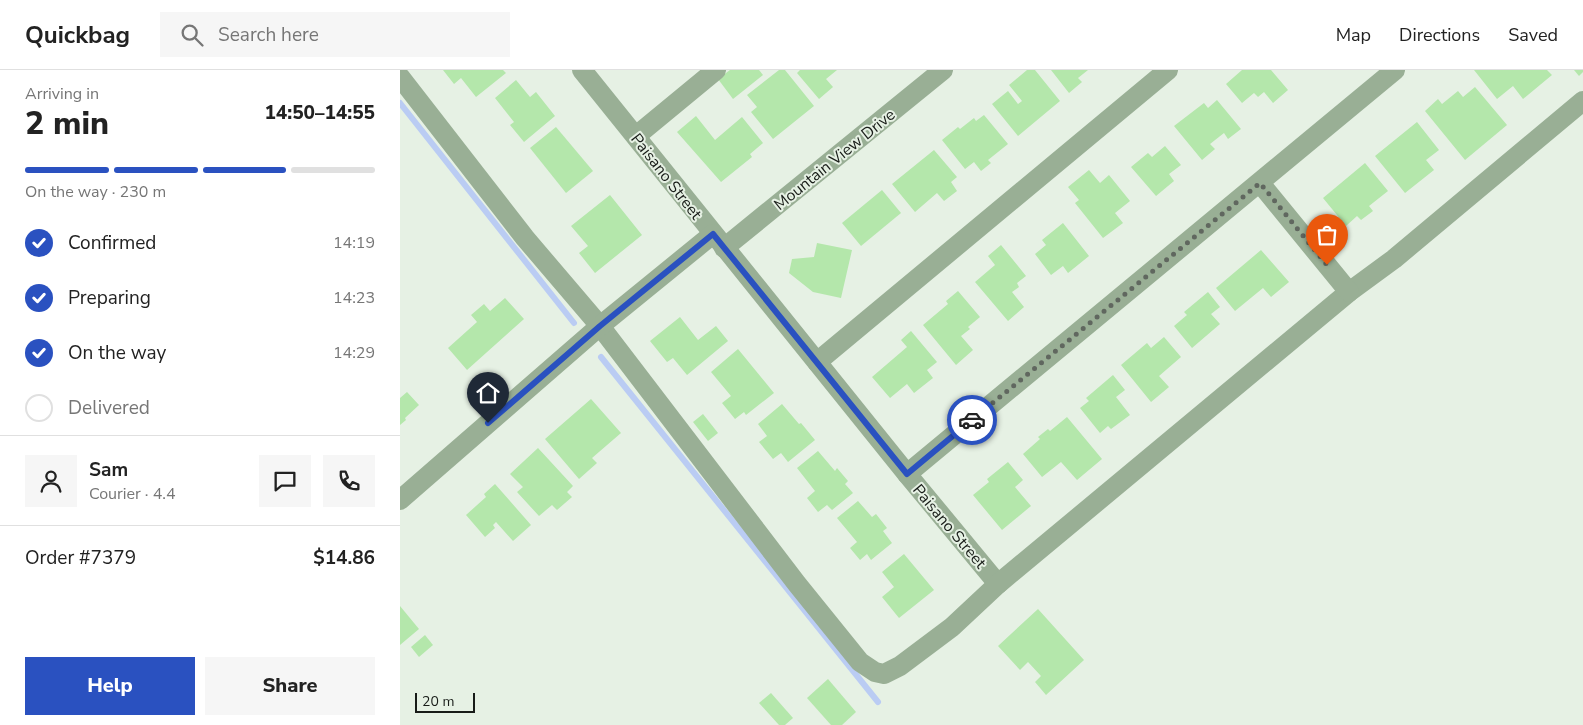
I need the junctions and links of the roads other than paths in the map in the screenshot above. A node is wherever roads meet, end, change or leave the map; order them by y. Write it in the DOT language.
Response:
graph roads {
  1 [pos="582,70"];
  2 [pos="716,70"];
  3 [pos="943,70"];
  4 [pos="1168,70"];
  5 [pos="1395,70"];
  6 [pos="400,77"];
  7 [pos="1583,102"];
  8 [pos="636,136"];
  9 [pos="1260,183"];
  10 [pos="719,241"];
  11 [pos="1349,292"];
  12 [pos="600,326"];
  13 [pos="817,362"];
  14 [pos="907,474"];
  15 [pos="400,500"];
  16 [pos="998,584"];
  1 -- 8 [label="street, Paisano Street"];
  2 -- 8 [label="street"];
  3 -- 10 [label="street, Mountain View Drive"];
  4 -- 13 [label="street"];
  5 -- 9 [label="street"];
  6 -- 12 [label="street"];
  7 -- 11 [label="street"];
  8 -- 10 [label="street, Paisano Street"];
  9 -- 11 [label="street"];
  9 -- 14 [label="street"];
  10 -- 12 [label="street, Mountain View Drive"];
  10 -- 13 [label="street, Paisano Street"];
  11 -- 16 [label="street"];
  12 -- 15 [label="street, Mountain View Drive"];
  12 -- 16 [label="street"];
  13 -- 14 [label="street, Paisano Street"];
  14 -- 16 [label="street, Paisano Street"];
}
